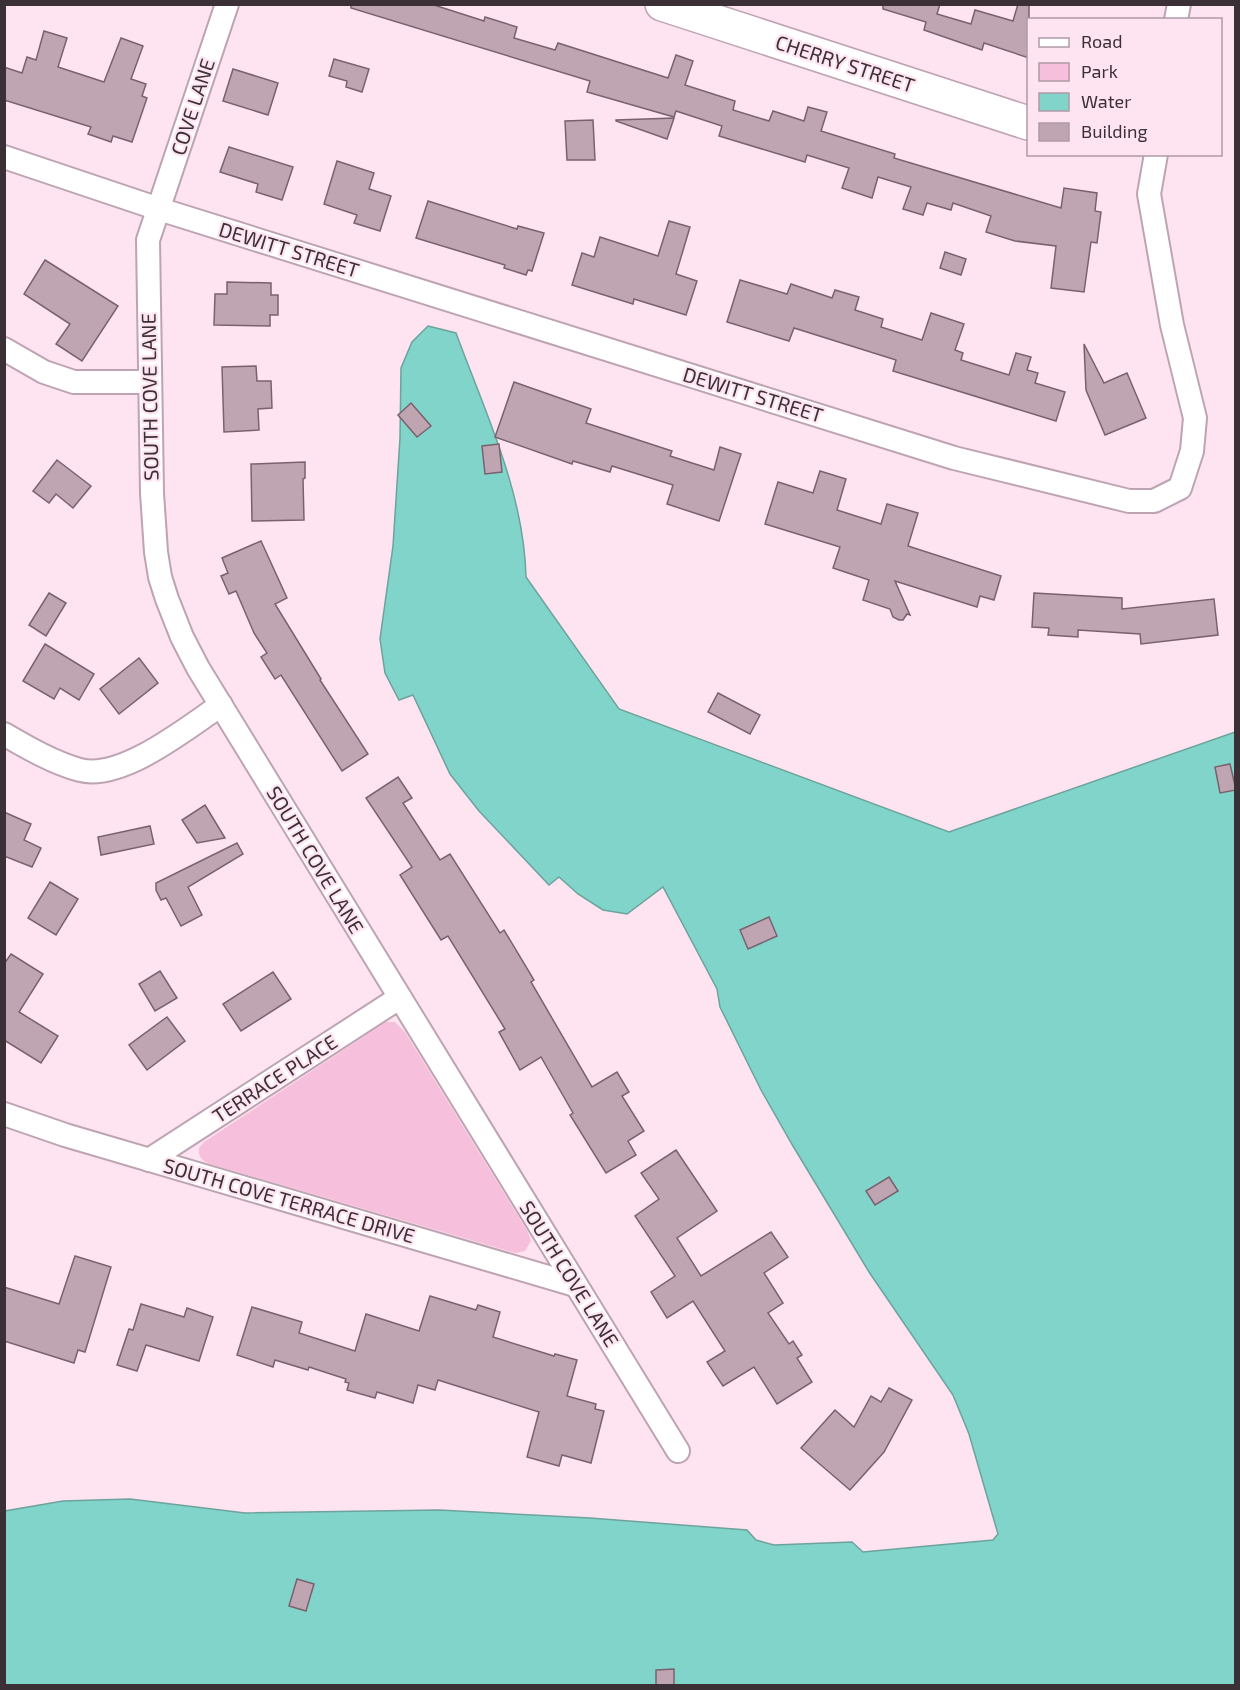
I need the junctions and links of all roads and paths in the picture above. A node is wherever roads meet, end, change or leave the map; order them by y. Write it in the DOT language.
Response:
graph roads {
  1 [pos="227,4"];
  2 [pos="662,4"];
  3 [pos="1027,122"];
  4 [pos="1156,156"];
  5 [pos="4,157"];
  6 [pos="159,209"];
  7 [pos="4,349"];
  8 [pos="150,382"];
  9 [pos="221,705"];
  10 [pos="4,734"];
  11 [pos="399,998"];
  12 [pos="4,1114"];
  13 [pos="149,1160"];
  14 [pos="575,1285"];
  15 [pos="678,1451"];
  1 -- 6 [label="street, COVE LANE"];
  2 -- 3 [label="street, CHERRY STREET"];
  4 -- 6 [label="street, DEWITT STREET"];
  5 -- 6 [label="street, DEWITT STREET"];
  6 -- 8 [label="street, SOUTH COVE LANE"];
  7 -- 8 [label="street"];
  8 -- 9 [label="street, SOUTH COVE LANE"];
  9 -- 10 [label="street"];
  9 -- 11 [label="street, SOUTH COVE LANE"];
  11 -- 13 [label="street, TERRACE PLACE"];
  11 -- 14 [label="street, SOUTH COVE LANE"];
  12 -- 13 [label="street, SOUTH COVE TERRACE DRIVE"];
  13 -- 14 [label="street, SOUTH COVE TERRACE DRIVE"];
  14 -- 15 [label="street, SOUTH COVE LANE"];
}
